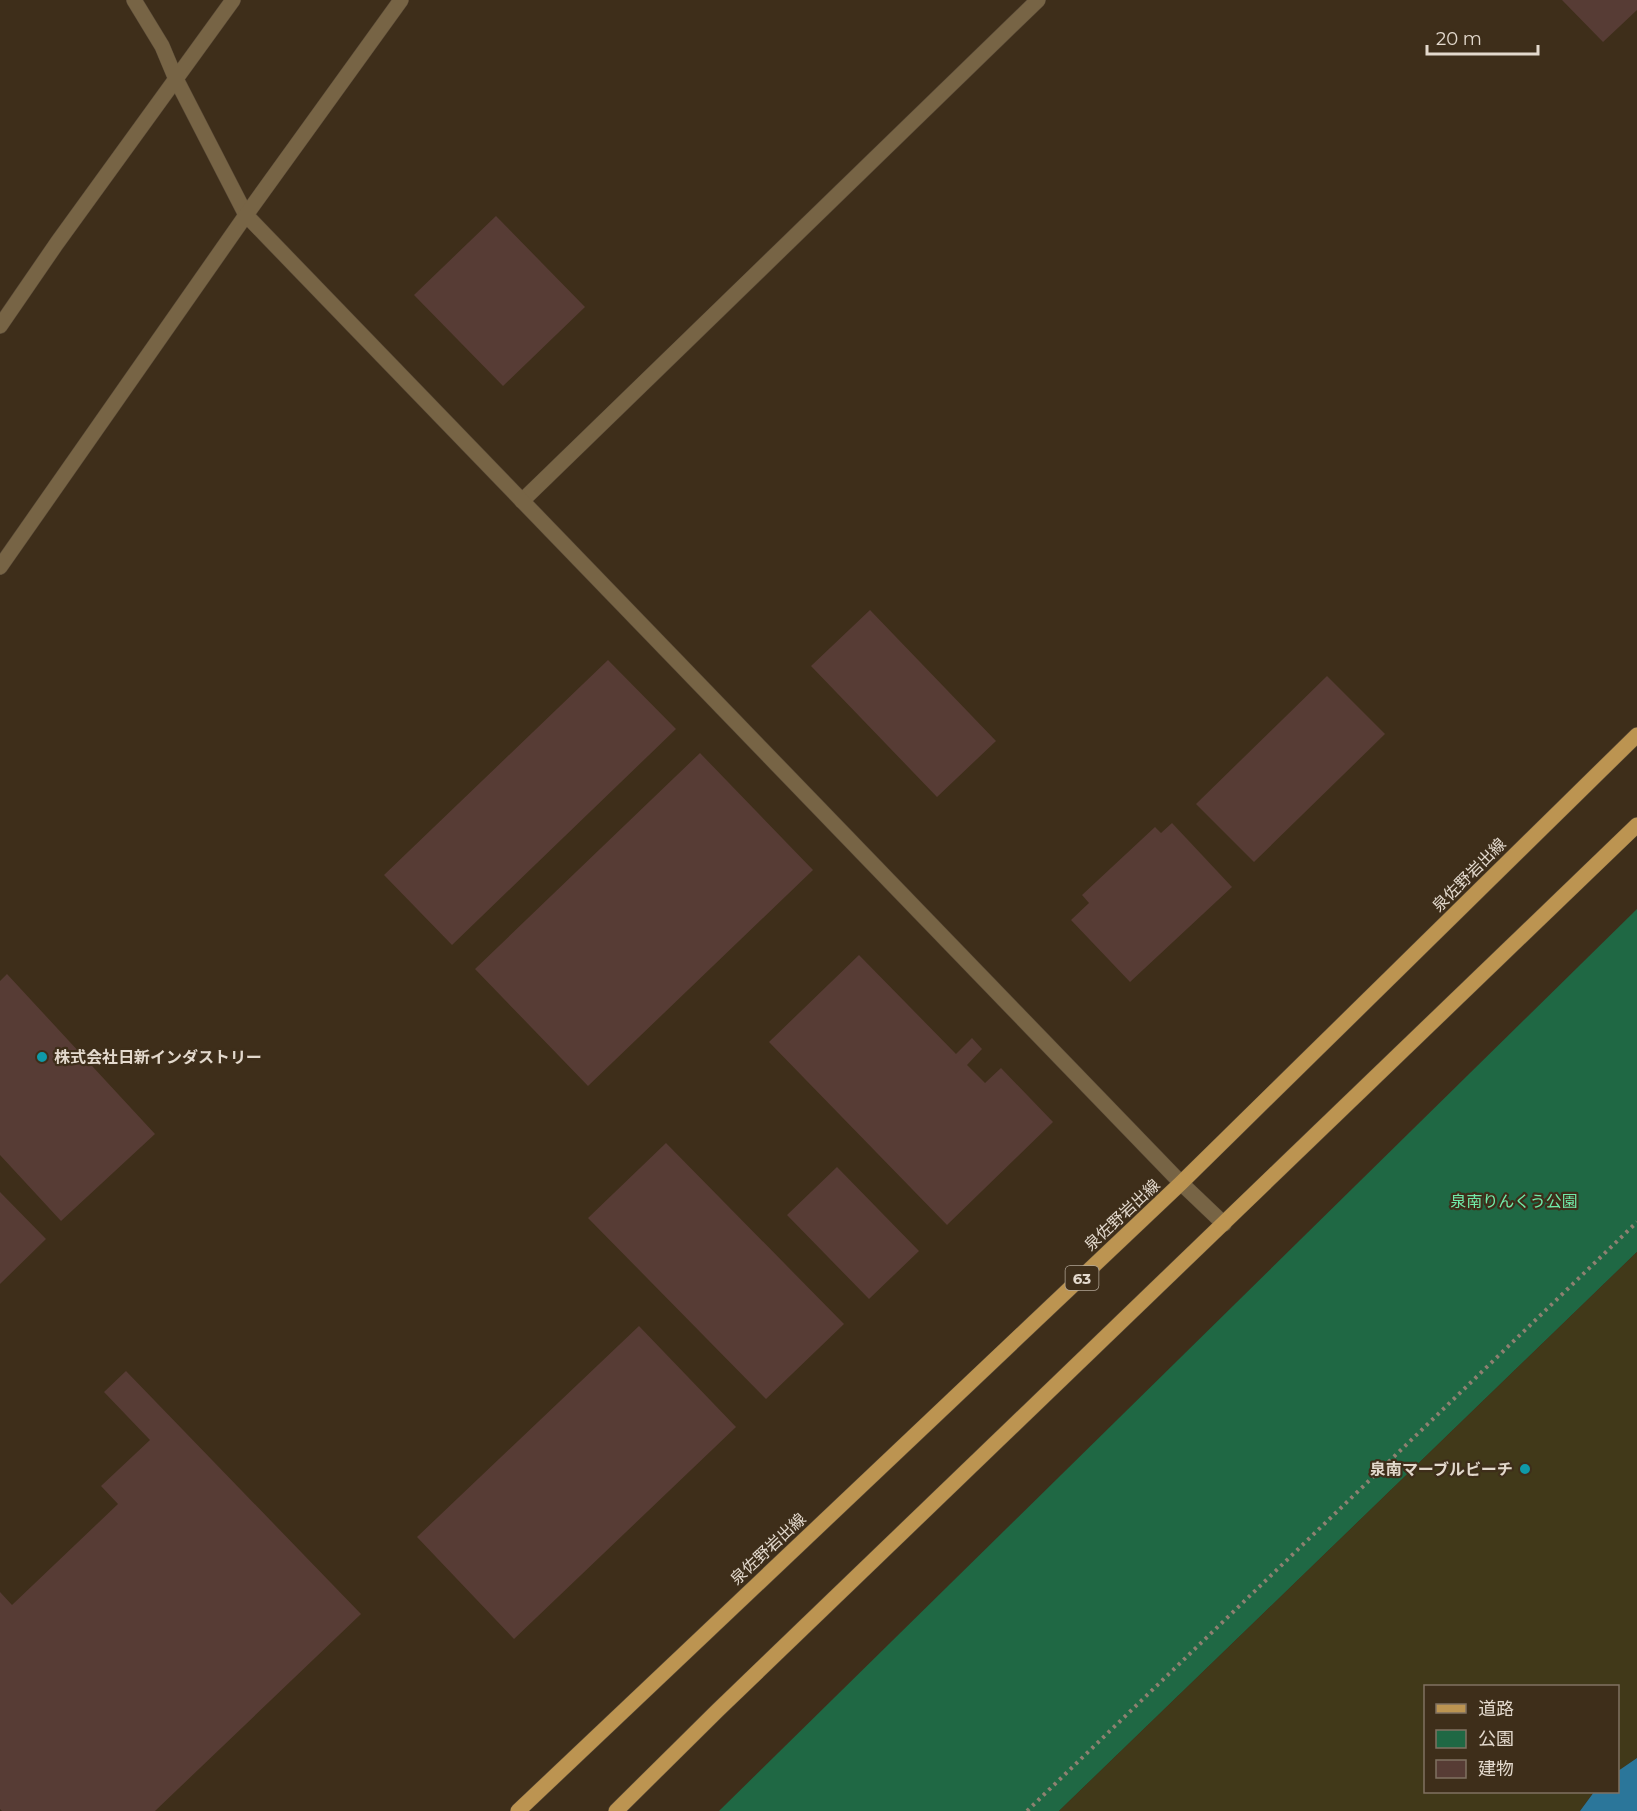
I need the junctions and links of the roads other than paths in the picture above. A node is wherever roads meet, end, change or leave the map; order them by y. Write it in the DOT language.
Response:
graph roads {
  1 [pos="134,0"];
  2 [pos="233,0"];
  3 [pos="401,0"];
  4 [pos="1038,0"];
  5 [pos="175,77"];
  6 [pos="246,215"];
  7 [pos="0,326"];
  8 [pos="522,501"];
  9 [pos="0,567"];
  10 [pos="1637,735"];
  11 [pos="1637,825"];
  12 [pos="1181,1183"];
  13 [pos="1224,1224"];
  14 [pos="518,1811"];
  15 [pos="616,1811"];
  1 -- 5 [label="street"];
  2 -- 5 [label="street"];
  3 -- 6 [label="street"];
  4 -- 8 [label="street"];
  5 -- 6 [label="street"];
  5 -- 7 [label="street"];
  6 -- 8 [label="street"];
  6 -- 9 [label="street"];
  8 -- 12 [label="street"];
  10 -- 12 [label="main road, 泉佐野岩出線 / 63"];
  11 -- 13 [label="main road"];
  12 -- 13 [label="street"];
  12 -- 14 [label="main road, 泉佐野岩出線 / 63"];
  13 -- 15 [label="main road"];
}
